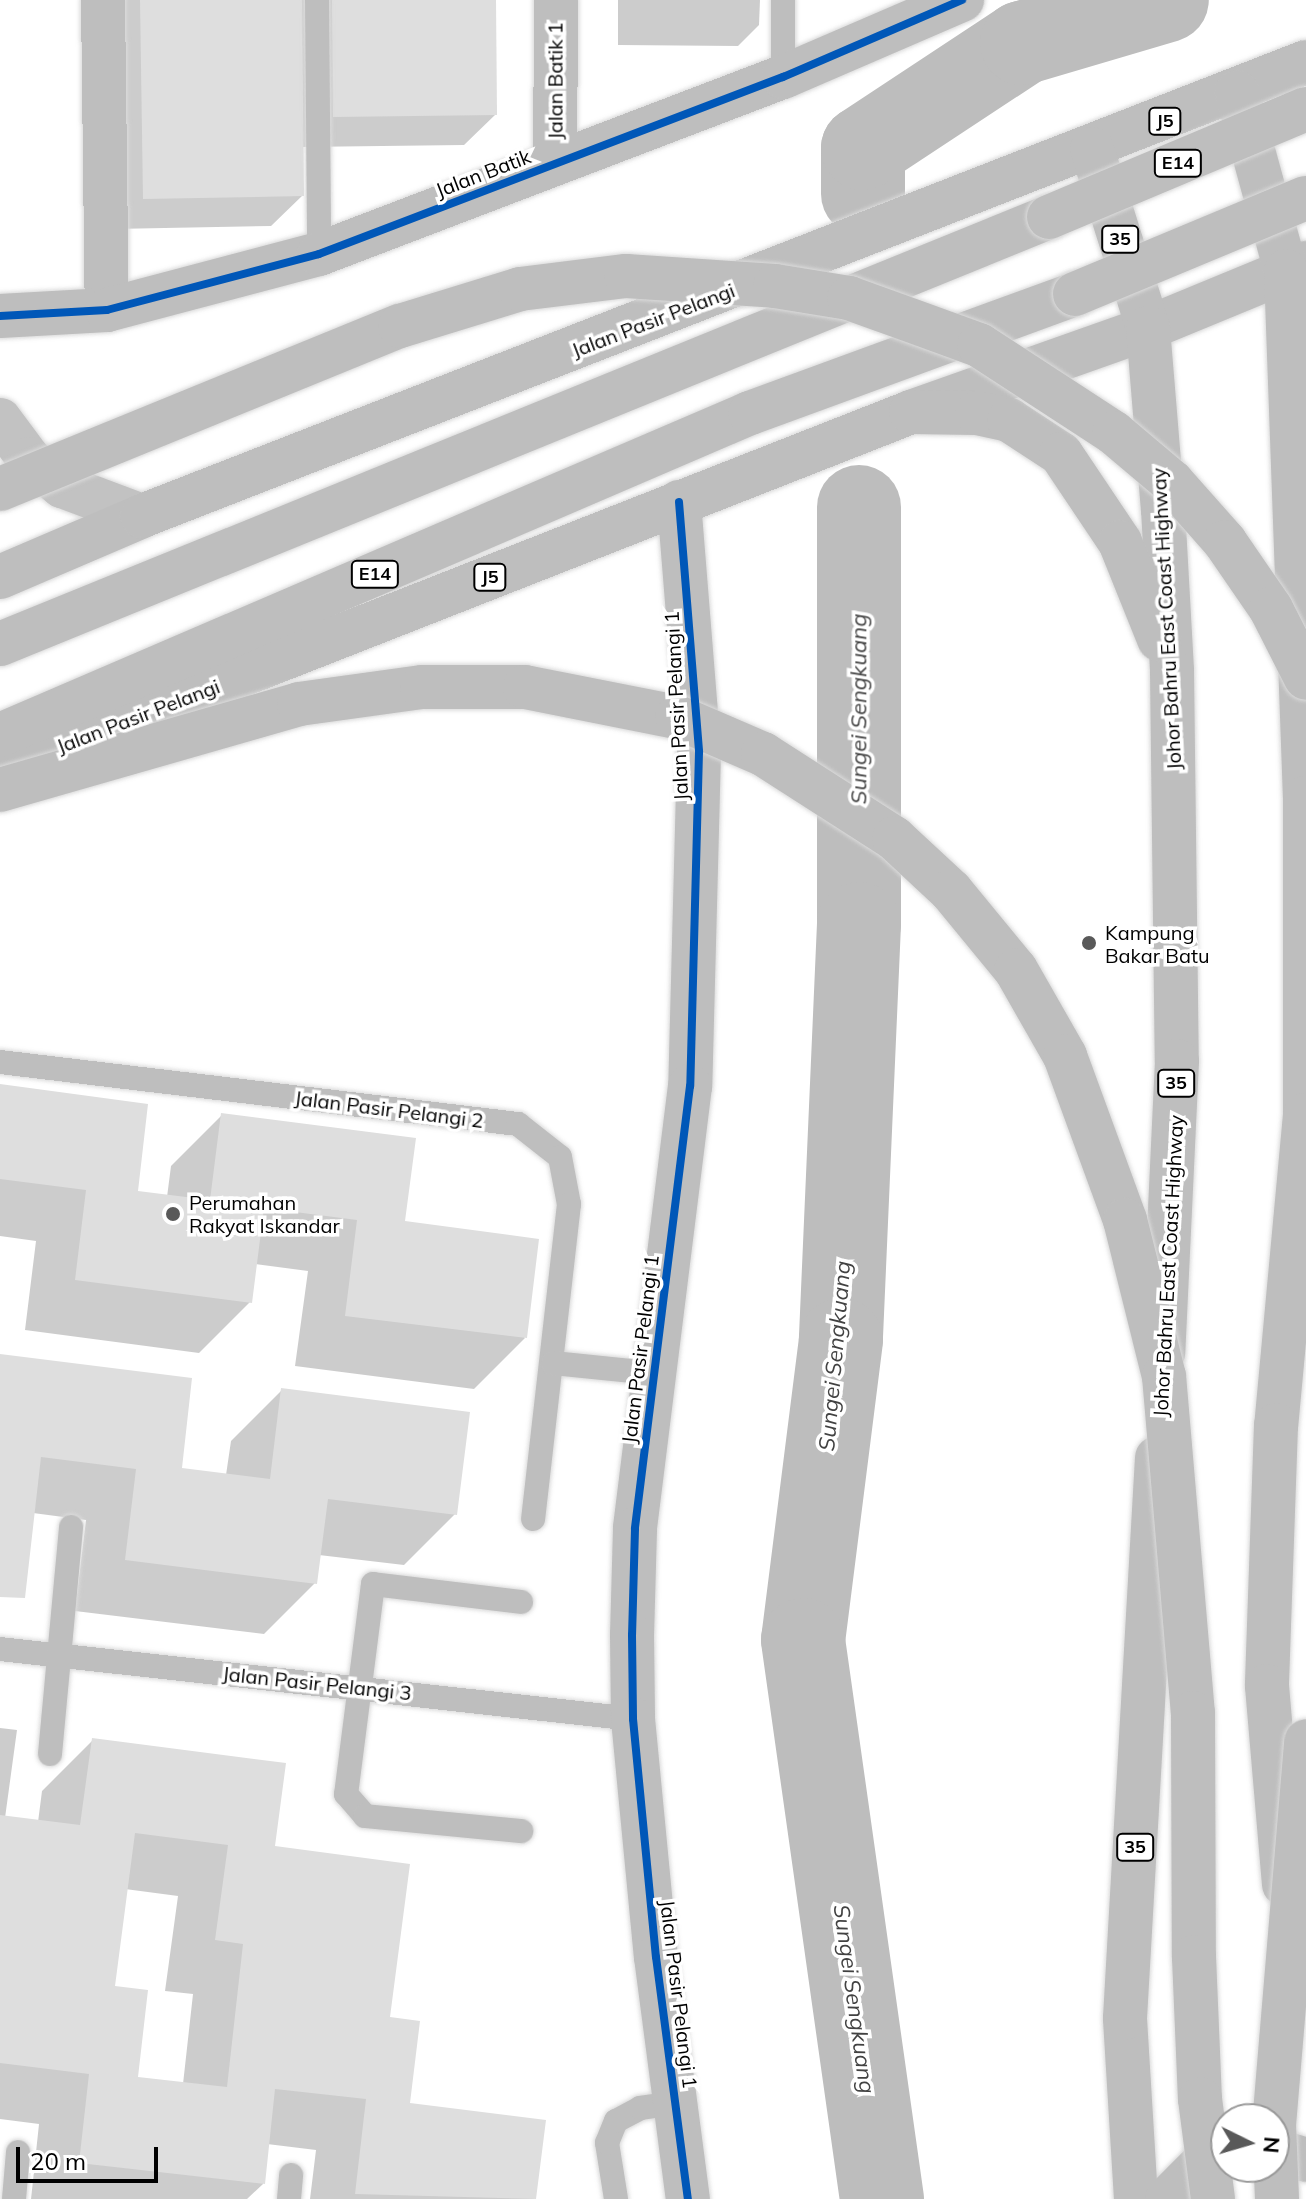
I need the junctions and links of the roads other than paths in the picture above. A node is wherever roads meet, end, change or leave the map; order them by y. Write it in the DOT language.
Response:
graph roads {
  1 [pos="103,0"];
  2 [pos="317,0"];
  3 [pos="556,0"];
  4 [pos="783,0"];
  5 [pos="962,0"];
  6 [pos="1306,62"];
  7 [pos="783,77"];
  8 [pos="1237,92"];
  9 [pos="1306,109"];
  10 [pos="1092,149"];
  11 [pos="555,161"];
  12 [pos="1306,198"];
  13 [pos="319,254"];
  14 [pos="1296,267"];
  15 [pos="107,310"];
  16 [pos="0,316"];
  17 [pos="1148,328"];
  18 [pos="911,412"];
  19 [pos="0,420"];
  20 [pos="0,489"];
  21 [pos="679,502"];
  22 [pos="142,516"];
  23 [pos="0,577"];
  24 [pos="0,644"];
  25 [pos="1172,671"];
  26 [pos="1306,678"];
  27 [pos="0,735"];
  28 [pos="0,770"];
  29 [pos="0,790"];
  30 [pos="0,1062"];
  31 [pos="553,1363"];
  32 [pos="652,1373"];
  33 [pos="533,1519"];
  34 [pos="71,1527"];
  35 [pos="521,1602"];
  36 [pos="0,1649"];
  37 [pos="60,1656"];
  38 [pos="360,1687"];
  39 [pos="633,1719"];
  40 [pos="1306,1741"];
  41 [pos="50,1754"];
  42 [pos="521,1831"];
  43 [pos="1306,2005"];
  44 [pos="676,2103"];
  45 [pos="18,2152"];
  46 [pos="1210,2162"];
  47 [pos="14,2199"];
  48 [pos="616,2199"];
  49 [pos="688,2199"];
  50 [pos="1136,2199"];
  51 [pos="1167,2199"];
  52 [pos="1213,2199"];
  53 [pos="1277,2199"];
  1 -- 15 [label="main road"];
  2 -- 13 [label="lane"];
  3 -- 11 [label="main road, Jalan Batik 1"];
  4 -- 7 [label="lane"];
  5 -- 7 [label="main road, Jalan Batik"];
  6 -- 8 [label="main road, Jalan Pasir Pelangi / J5"];
  7 -- 11 [label="main road, Jalan Batik"];
  8 -- 10 [label="main road, Jalan Pasir Pelangi / J5"];
  8 -- 14 [label="main road"];
  9 -- 24 [label="main road, E14, bridge"];
  10 -- 17 [label="main road, Johor Bahru East Coast Highway / 35"];
  10 -- 22 [label="main road, Jalan Pasir Pelangi / J5, bridge"];
  11 -- 13 [label="main road, Jalan Batik"];
  12 -- 27 [label="main road, E14, bridge"];
  13 -- 15 [label="main road, Jalan Batik"];
  14 -- 17 [label="main road, Jalan Pasir Pelangi / J5"];
  14 -- 43 [label="main road"];
  15 -- 16 [label="main road, Jalan Batik"];
  17 -- 18 [label="main road, Jalan Pasir Pelangi / J5"];
  17 -- 25 [label="main road, Johor Bahru East Coast Highway / 35"];
  18 -- 21 [label="main road, Jalan Pasir Pelangi / J5"];
  18 -- 25 [label="main road"];
  19 -- 22 [label="street"];
  20 -- 26 [label="main road, bridge"];
  21 -- 28 [label="main road, Jalan Pasir Pelangi / J5"];
  21 -- 32 [label="main road, Jalan Pasir Pelangi 1"];
  22 -- 23 [label="main road, Jalan Pasir Pelangi / J5"];
  25 -- 50 [label="main road, Johor Bahru East Coast Highway / 35"];
  29 -- 52 [label="main road, bridge"];
  30 -- 31 [label="lane, Jalan Pasir Pelangi 2"];
  31 -- 32 [label="lane"];
  31 -- 33 [label="lane, Jalan Pasir Pelangi 2"];
  32 -- 39 [label="main road, Jalan Pasir Pelangi 1"];
  34 -- 37 [label="lane"];
  35 -- 38 [label="lane"];
  36 -- 37 [label="lane, Jalan Pasir Pelangi 3"];
  37 -- 38 [label="lane, Jalan Pasir Pelangi 3"];
  37 -- 41 [label="lane"];
  38 -- 39 [label="lane, Jalan Pasir Pelangi 3"];
  38 -- 42 [label="lane"];
  39 -- 44 [label="main road, Jalan Pasir Pelangi 1"];
  40 -- 53 [label="main road, bridge"];
  44 -- 48 [label="lane"];
  44 -- 49 [label="main road, Jalan Pasir Pelangi 1"];
  45 -- 47 [label="lane"];
  46 -- 51 [label="main road"];
}
